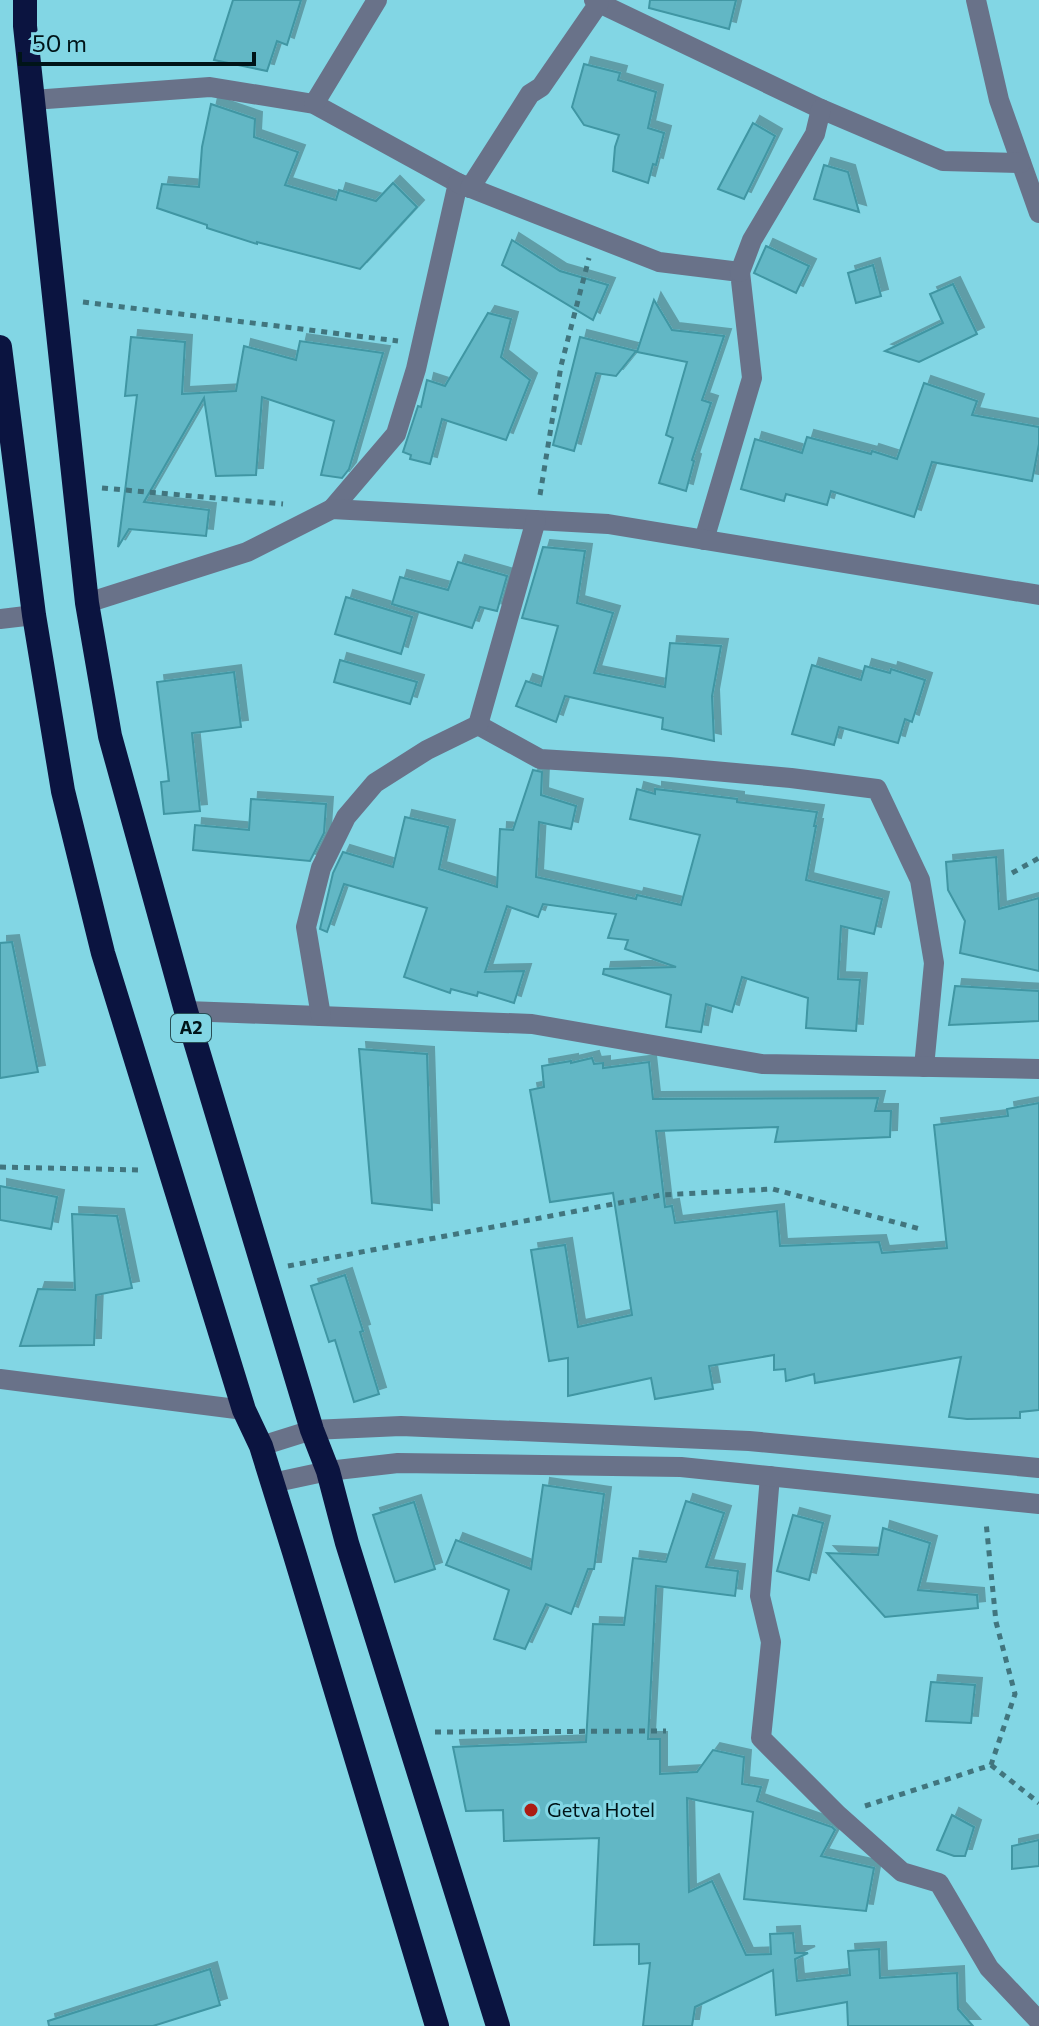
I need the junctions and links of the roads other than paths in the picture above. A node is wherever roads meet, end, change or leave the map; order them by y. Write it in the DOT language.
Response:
graph roads {
  1 [pos="25,0"];
  2 [pos="377,0"];
  3 [pos="976,0"];
  4 [pos="605,3"];
  5 [pos="33,100"];
  6 [pos="314,104"];
  7 [pos="821,109"];
  8 [pos="1021,163"];
  9 [pos="464,185"];
  10 [pos="1039,213"];
  11 [pos="740,272"];
  12 [pos="0,347"];
  13 [pos="332,509"];
  14 [pos="536,520"];
  15 [pos="704,540"];
  16 [pos="1039,595"];
  17 [pos="87,603"];
  18 [pos="34,615"];
  19 [pos="0,619"];
  20 [pos="478,725"];
  21 [pos="186,1011"];
  22 [pos="321,1016"];
  23 [pos="924,1067"];
  24 [pos="1039,1069"];
  25 [pos="0,1379"];
  26 [pos="244,1410"];
  27 [pos="312,1430"];
  28 [pos="261,1446"];
  29 [pos="1039,1468"];
  30 [pos="328,1471"];
  31 [pos="770,1476"];
  32 [pos="272,1483"];
  33 [pos="1039,1504"];
  34 [pos="1039,2021"];
  35 [pos="437,2026"];
  36 [pos="498,2026"];
  1 -- 5 [label="highway, A2"];
  2 -- 6 [label="street"];
  3 -- 8 [label="street"];
  4 -- 7 [label="street"];
  4 -- 9 [label="street"];
  5 -- 6 [label="street"];
  5 -- 17 [label="highway, A2"];
  6 -- 9 [label="street"];
  7 -- 8 [label="street"];
  7 -- 11 [label="street"];
  8 -- 10 [label="street"];
  9 -- 11 [label="street"];
  9 -- 13 [label="street"];
  11 -- 15 [label="street"];
  12 -- 18 [label="highway"];
  13 -- 14 [label="street"];
  13 -- 17 [label="street"];
  14 -- 15 [label="street"];
  14 -- 20 [label="street"];
  15 -- 16 [label="street"];
  17 -- 21 [label="highway, A2"];
  18 -- 19 [label="street"];
  18 -- 26 [label="highway"];
  20 -- 22 [label="street"];
  20 -- 23 [label="street"];
  21 -- 22 [label="street"];
  21 -- 27 [label="highway, A2"];
  22 -- 23 [label="street"];
  23 -- 24 [label="street"];
  25 -- 26 [label="street"];
  26 -- 28 [label="highway"];
  27 -- 28 [label="street"];
  27 -- 29 [label="street"];
  27 -- 30 [label="highway, A2"];
  28 -- 32 [label="highway"];
  30 -- 31 [label="street"];
  30 -- 32 [label="street"];
  30 -- 36 [label="highway, A2"];
  31 -- 33 [label="street"];
  31 -- 34 [label="street"];
  32 -- 35 [label="highway"];
}
